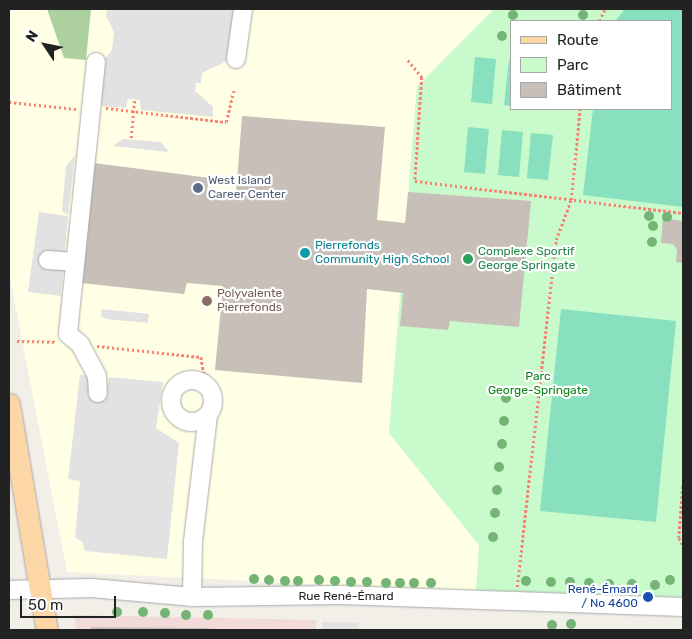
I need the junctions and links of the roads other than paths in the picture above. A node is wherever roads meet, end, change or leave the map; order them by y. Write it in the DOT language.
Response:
graph roads {
  1 [pos="243,9"];
  2 [pos="236,59"];
  3 [pos="96,62"];
  4 [pos="48,260"];
  5 [pos="75,262"];
  6 [pos="98,393"];
  7 [pos="9,404"];
  8 [pos="208,416"];
  9 [pos="16,486"];
  10 [pos="40,588"];
  11 [pos="9,590"];
  12 [pos="192,597"];
  13 [pos="683,607"];
  14 [pos="47,630"];
  1 -- 2 [label="street"];
  3 -- 5 [label="street"];
  4 -- 5 [label="street"];
  5 -- 6 [label="street"];
  7 -- 9 [label="main road"];
  8 -- 8 [label="street"];
  8 -- 12 [label="street"];
  9 -- 10 [label="main road"];
  10 -- 11 [label="street, Rue René-Émard"];
  10 -- 12 [label="street, Rue René-Émard"];
  10 -- 14 [label="main road"];
  12 -- 13 [label="street, Rue René-Émard"];
}
